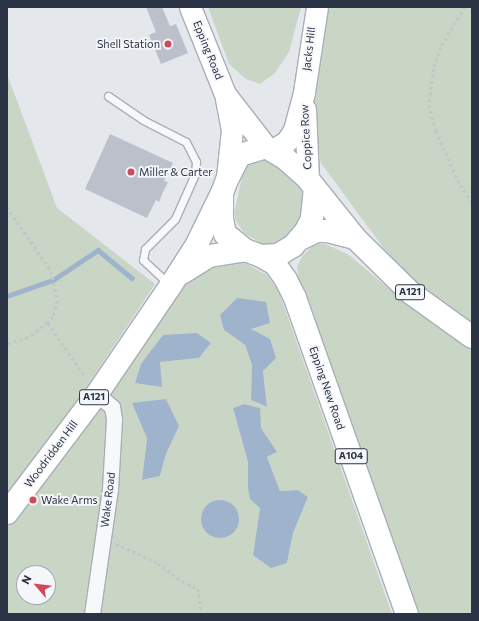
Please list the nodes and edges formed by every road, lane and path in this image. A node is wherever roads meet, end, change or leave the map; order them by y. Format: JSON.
{"nodes":[{"id":1,"x":190,"y":7,"type":"edge"},
{"id":2,"x":317,"y":7,"type":"edge"},
{"id":3,"x":465,"y":7,"type":"edge"},
{"id":4,"x":304,"y":92,"type":"junction"},
{"id":5,"x":225,"y":94,"type":"junction"},
{"id":6,"x":108,"y":96,"type":"dead end"},
{"id":7,"x":269,"y":149,"type":"junction"},
{"id":8,"x":312,"y":183,"type":"junction"},
{"id":9,"x":224,"y":186,"type":"junction"},
{"id":10,"x":472,"y":202,"type":"edge"},
{"id":11,"x":7,"y":207,"type":"edge"},
{"id":12,"x":355,"y":238,"type":"junction"},
{"id":13,"x":298,"y":242,"type":"junction"},
{"id":14,"x":253,"y":253,"type":"junction"},
{"id":15,"x":173,"y":281,"type":"junction"},
{"id":16,"x":295,"y":298,"type":"junction"},
{"id":17,"x":48,"y":323,"type":"junction"},
{"id":18,"x":472,"y":337,"type":"edge"},
{"id":19,"x":7,"y":344,"type":"edge"},
{"id":20,"x":97,"y":394,"type":"junction"},
{"id":21,"x":7,"y":513,"type":"edge"},
{"id":22,"x":103,"y":537,"type":"junction"},
{"id":23,"x":92,"y":614,"type":"edge"},
{"id":24,"x":202,"y":614,"type":"edge"},
{"id":25,"x":407,"y":614,"type":"edge"}],
"edges":[{"from":1,"to":5,"type":"main road","name":"Epping Road"},
{"from":2,"to":4,"type":"main road","name":"Jacks Hill"},
{"from":3,"to":10,"type":"path"},
{"from":4,"to":7,"type":"main road","name":"Coppice Row"},
{"from":4,"to":8,"type":"main road","name":"Coppice Row"},
{"from":5,"to":7,"type":"main road","name":"Epping Road"},
{"from":5,"to":9,"type":"main road","name":"Epping Road"},
{"from":6,"to":15,"type":"lane"},
{"from":7,"to":8,"type":"main road"},
{"from":7,"to":9,"type":"main road"},
{"from":8,"to":12,"type":"main road","number":"A121"},
{"from":8,"to":13,"type":"main road"},
{"from":9,"to":14,"type":"main road"},
{"from":9,"to":15,"type":"main road","name":"Woodridden Hill","number":"A121"},
{"from":11,"to":17,"type":"path"},
{"from":12,"to":13,"type":"main road","number":"A121"},
{"from":12,"to":18,"type":"main road","number":"A121"},
{"from":13,"to":14,"type":"main road"},
{"from":13,"to":16,"type":"main road","name":"Epping New Road","number":"A104"},
{"from":14,"to":15,"type":"main road","name":"Woodridden Hill","number":"A121"},
{"from":14,"to":16,"type":"main road","name":"Epping New Road","number":"A104"},
{"from":15,"to":20,"type":"main road","name":"Woodridden Hill","number":"A121"},
{"from":16,"to":25,"type":"main road","name":"Epping New Road","number":"A104"},
{"from":17,"to":19,"type":"path"},
{"from":17,"to":20,"type":"path"},
{"from":20,"to":21,"type":"main road","name":"Woodridden Hill","number":"A121"},
{"from":20,"to":22,"type":"street","name":"Wake Road"},
{"from":22,"to":23,"type":"street","name":"Wake Road"},
{"from":22,"to":24,"type":"path"}]}
